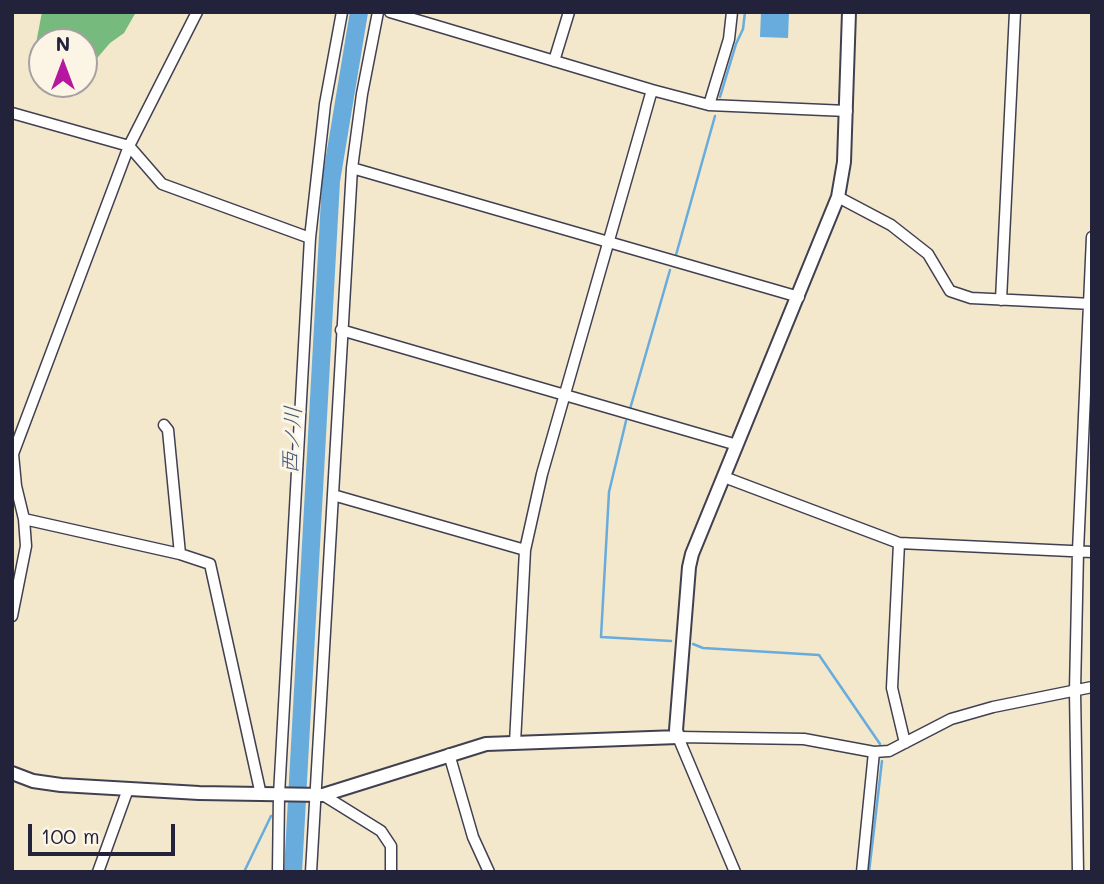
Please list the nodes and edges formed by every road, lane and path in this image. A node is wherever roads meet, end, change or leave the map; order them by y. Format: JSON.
{"nodes":[{"id":1,"x":197,"y":12,"type":"edge"},
{"id":2,"x":342,"y":12,"type":"edge"},
{"id":3,"x":378,"y":12,"type":"edge"},
{"id":4,"x":390,"y":12,"type":"edge"},
{"id":5,"x":569,"y":12,"type":"edge"},
{"id":6,"x":732,"y":12,"type":"edge"},
{"id":7,"x":849,"y":12,"type":"edge"},
{"id":8,"x":1015,"y":12,"type":"edge"},
{"id":9,"x":554,"y":61,"type":"junction"},
{"id":10,"x":652,"y":90,"type":"junction"},
{"id":11,"x":709,"y":105,"type":"junction"},
{"id":12,"x":846,"y":111,"type":"junction"},
{"id":13,"x":12,"y":113,"type":"edge"},
{"id":14,"x":129,"y":146,"type":"junction"},
{"id":15,"x":352,"y":168,"type":"junction"},
{"id":16,"x":838,"y":197,"type":"junction"},
{"id":17,"x":1092,"y":237,"type":"edge"},
{"id":18,"x":310,"y":238,"type":"junction"},
{"id":19,"x":610,"y":242,"type":"junction"},
{"id":20,"x":799,"y":297,"type":"junction"},
{"id":21,"x":1001,"y":300,"type":"junction"},
{"id":22,"x":1090,"y":304,"type":"edge"},
{"id":23,"x":341,"y":330,"type":"junction"},
{"id":24,"x":565,"y":395,"type":"junction"},
{"id":25,"x":164,"y":425,"type":"dead end"},
{"id":26,"x":737,"y":445,"type":"junction"},
{"id":27,"x":13,"y":454,"type":"edge"},
{"id":28,"x":724,"y":477,"type":"junction"},
{"id":29,"x":333,"y":495,"type":"junction"},
{"id":30,"x":24,"y":519,"type":"junction"},
{"id":31,"x":899,"y":543,"type":"junction"},
{"id":32,"x":525,"y":550,"type":"junction"},
{"id":33,"x":1078,"y":551,"type":"junction"},
{"id":34,"x":1092,"y":551,"type":"edge"},
{"id":35,"x":180,"y":554,"type":"junction"},
{"id":36,"x":12,"y":616,"type":"edge"},
{"id":37,"x":1092,"y":687,"type":"edge"},
{"id":38,"x":1075,"y":691,"type":"junction"},
{"id":39,"x":678,"y":737,"type":"junction"},
{"id":40,"x":515,"y":743,"type":"junction"},
{"id":41,"x":905,"y":743,"type":"junction"},
{"id":42,"x":874,"y":752,"type":"junction"},
{"id":43,"x":449,"y":754,"type":"junction"},
{"id":44,"x":12,"y":773,"type":"edge"},
{"id":45,"x":128,"y":789,"type":"junction"},
{"id":46,"x":261,"y":795,"type":"junction"},
{"id":47,"x":283,"y":795,"type":"junction"},
{"id":48,"x":316,"y":795,"type":"junction"},
{"id":49,"x":734,"y":871,"type":"edge"},
{"id":50,"x":98,"y":872,"type":"edge"},
{"id":51,"x":278,"y":872,"type":"edge"},
{"id":52,"x":311,"y":872,"type":"edge"},
{"id":53,"x":391,"y":872,"type":"edge"},
{"id":54,"x":489,"y":872,"type":"edge"},
{"id":55,"x":862,"y":872,"type":"edge"},
{"id":56,"x":1078,"y":872,"type":"edge"}],
"edges":[{"from":1,"to":14,"type":"street"},
{"from":2,"to":18,"type":"street"},
{"from":3,"to":15,"type":"street"},
{"from":4,"to":9,"type":"street"},
{"from":5,"to":9,"type":"street"},
{"from":6,"to":11,"type":"street"},
{"from":7,"to":12,"type":"street"},
{"from":8,"to":21,"type":"street"},
{"from":9,"to":10,"type":"street"},
{"from":10,"to":11,"type":"street"},
{"from":10,"to":19,"type":"street"},
{"from":11,"to":12,"type":"street"},
{"from":12,"to":16,"type":"street"},
{"from":13,"to":14,"type":"street"},
{"from":14,"to":18,"type":"street"},
{"from":14,"to":27,"type":"street"},
{"from":15,"to":19,"type":"street"},
{"from":15,"to":23,"type":"street"},
{"from":16,"to":20,"type":"street"},
{"from":16,"to":21,"type":"street"},
{"from":17,"to":22,"type":"street"},
{"from":18,"to":47,"type":"street"},
{"from":19,"to":20,"type":"street"},
{"from":19,"to":24,"type":"street"},
{"from":20,"to":26,"type":"street"},
{"from":21,"to":22,"type":"street"},
{"from":22,"to":33,"type":"street"},
{"from":23,"to":24,"type":"street"},
{"from":23,"to":29,"type":"street"},
{"from":24,"to":26,"type":"street"},
{"from":24,"to":32,"type":"street"},
{"from":25,"to":35,"type":"street"},
{"from":26,"to":28,"type":"street"},
{"from":27,"to":30,"type":"street"},
{"from":28,"to":31,"type":"street"},
{"from":28,"to":39,"type":"street"},
{"from":29,"to":32,"type":"street"},
{"from":29,"to":48,"type":"street"},
{"from":30,"to":35,"type":"street"},
{"from":30,"to":36,"type":"street"},
{"from":31,"to":33,"type":"street"},
{"from":31,"to":41,"type":"street"},
{"from":32,"to":40,"type":"street"},
{"from":33,"to":34,"type":"street"},
{"from":33,"to":38,"type":"street"},
{"from":35,"to":46,"type":"street"},
{"from":37,"to":38,"type":"street"},
{"from":38,"to":41,"type":"street"},
{"from":38,"to":56,"type":"street"},
{"from":39,"to":40,"type":"street"},
{"from":39,"to":42,"type":"street"},
{"from":39,"to":49,"type":"street"},
{"from":40,"to":43,"type":"street"},
{"from":41,"to":42,"type":"street"},
{"from":42,"to":55,"type":"street"},
{"from":43,"to":48,"type":"street"},
{"from":43,"to":54,"type":"street"},
{"from":44,"to":45,"type":"street"},
{"from":45,"to":46,"type":"street"},
{"from":45,"to":50,"type":"street"},
{"from":46,"to":47,"type":"street"},
{"from":47,"to":48,"type":"street"},
{"from":47,"to":51,"type":"street"},
{"from":48,"to":52,"type":"street"},
{"from":48,"to":53,"type":"street"}]}
